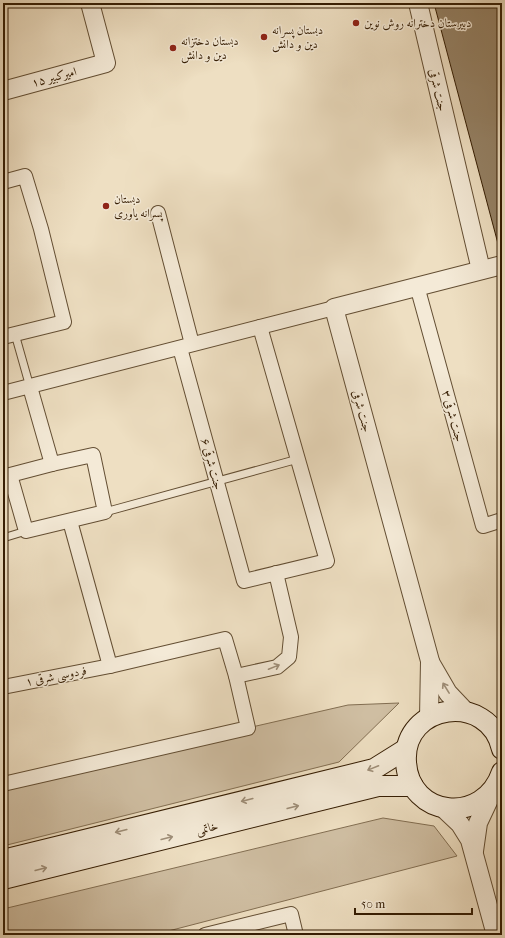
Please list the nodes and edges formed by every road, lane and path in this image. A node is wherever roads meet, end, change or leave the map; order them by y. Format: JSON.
{"nodes":[{"id":1,"x":90,"y":3,"type":"edge"},
{"id":2,"x":418,"y":3,"type":"edge"},
{"id":3,"x":3,"y":91,"type":"edge"},
{"id":4,"x":3,"y":182,"type":"edge"},
{"id":5,"x":158,"y":213,"type":"dead end"},
{"id":6,"x":502,"y":265,"type":"edge"},
{"id":7,"x":482,"y":270,"type":"junction"},
{"id":8,"x":417,"y":286,"type":"junction"},
{"id":9,"x":334,"y":308,"type":"junction"},
{"id":10,"x":260,"y":327,"type":"junction"},
{"id":11,"x":9,"y":336,"type":"edge"},
{"id":12,"x":186,"y":346,"type":"junction"},
{"id":13,"x":30,"y":386,"type":"junction"},
{"id":14,"x":3,"y":393,"type":"edge"},
{"id":15,"x":298,"y":459,"type":"junction"},
{"id":16,"x":52,"y":464,"type":"junction"},
{"id":17,"x":216,"y":481,"type":"junction"},
{"id":18,"x":106,"y":512,"type":"junction"},
{"id":19,"x":502,"y":520,"type":"edge"},
{"id":20,"x":70,"y":521,"type":"junction"},
{"id":21,"x":26,"y":531,"type":"junction"},
{"id":22,"x":3,"y":538,"type":"edge"},
{"id":23,"x":276,"y":573,"type":"junction"},
{"id":24,"x":430,"y":661,"type":"junction"},
{"id":25,"x":110,"y":666,"type":"junction"},
{"id":26,"x":236,"y":676,"type":"junction"},
{"id":27,"x":3,"y":687,"type":"edge"},
{"id":28,"x":429,"y":718,"type":"junction"},
{"id":29,"x":484,"y":718,"type":"edge"},
{"id":30,"x":406,"y":748,"type":"junction"},
{"id":31,"x":502,"y":749,"type":"edge"},
{"id":32,"x":498,"y":780,"type":"edge"},
{"id":33,"x":3,"y":784,"type":"edge"},
{"id":34,"x":413,"y":786,"type":"junction"},
{"id":35,"x":443,"y":808,"type":"junction"},
{"id":36,"x":473,"y":852,"type":"junction"},
{"id":37,"x":3,"y":860,"type":"edge"},
{"id":38,"x":3,"y":879,"type":"edge"},
{"id":39,"x":205,"y":935,"type":"edge"},
{"id":40,"x":296,"y":935,"type":"edge"},
{"id":41,"x":496,"y":935,"type":"edge"}],
"edges":[{"from":1,"to":3,"type":"street","name":"امیرکبیر ۱۵"},
{"from":2,"to":7,"type":"street","name":"جنت شرقی"},
{"from":4,"to":11,"type":"street"},
{"from":5,"to":12,"type":"street","name":"جنت شرقی ۶"},
{"from":6,"to":7,"type":"street"},
{"from":7,"to":8,"type":"street"},
{"from":8,"to":9,"type":"street"},
{"from":8,"to":19,"type":"street","name":"جنت شرقی ۳"},
{"from":9,"to":10,"type":"street"},
{"from":9,"to":24,"type":"street","name":"جنت شرقی"},
{"from":10,"to":12,"type":"street"},
{"from":10,"to":15,"type":"street"},
{"from":11,"to":13,"type":"lane"},
{"from":12,"to":13,"type":"street"},
{"from":12,"to":17,"type":"street","name":"جنت شرقی ۶"},
{"from":13,"to":14,"type":"street"},
{"from":13,"to":16,"type":"street"},
{"from":15,"to":17,"type":"lane"},
{"from":15,"to":23,"type":"street"},
{"from":16,"to":18,"type":"street"},
{"from":16,"to":21,"type":"street"},
{"from":17,"to":18,"type":"lane"},
{"from":17,"to":23,"type":"street","name":"جنت شرقی ۶"},
{"from":18,"to":20,"type":"street"},
{"from":20,"to":21,"type":"street"},
{"from":20,"to":25,"type":"street"},
{"from":21,"to":22,"type":"lane"},
{"from":26,"to":23,"type":"street","one_way":true},
{"from":24,"to":28,"type":"street"},
{"from":29,"to":24,"type":"street","one_way":true},
{"from":25,"to":26,"type":"street","name":"فردوسی شرقی ۱"},
{"from":25,"to":27,"type":"street","name":"فردوسی شرقی ۱"},
{"from":26,"to":33,"type":"street"},
{"from":28,"to":29,"type":"main road"},
{"from":28,"to":30,"type":"main road"},
{"from":29,"to":31,"type":"main road"},
{"from":30,"to":34,"type":"main road"},
{"from":30,"to":37,"type":"main road","name":"خاتمی","one_way":true},
{"from":32,"to":35,"type":"main road"},
{"from":32,"to":36,"type":"street"},
{"from":34,"to":35,"type":"main road"},
{"from":38,"to":34,"type":"main road","name":"خاتمی","one_way":true},
{"from":35,"to":36,"type":"street"},
{"from":36,"to":41,"type":"street"},
{"from":39,"to":40,"type":"street"}]}
